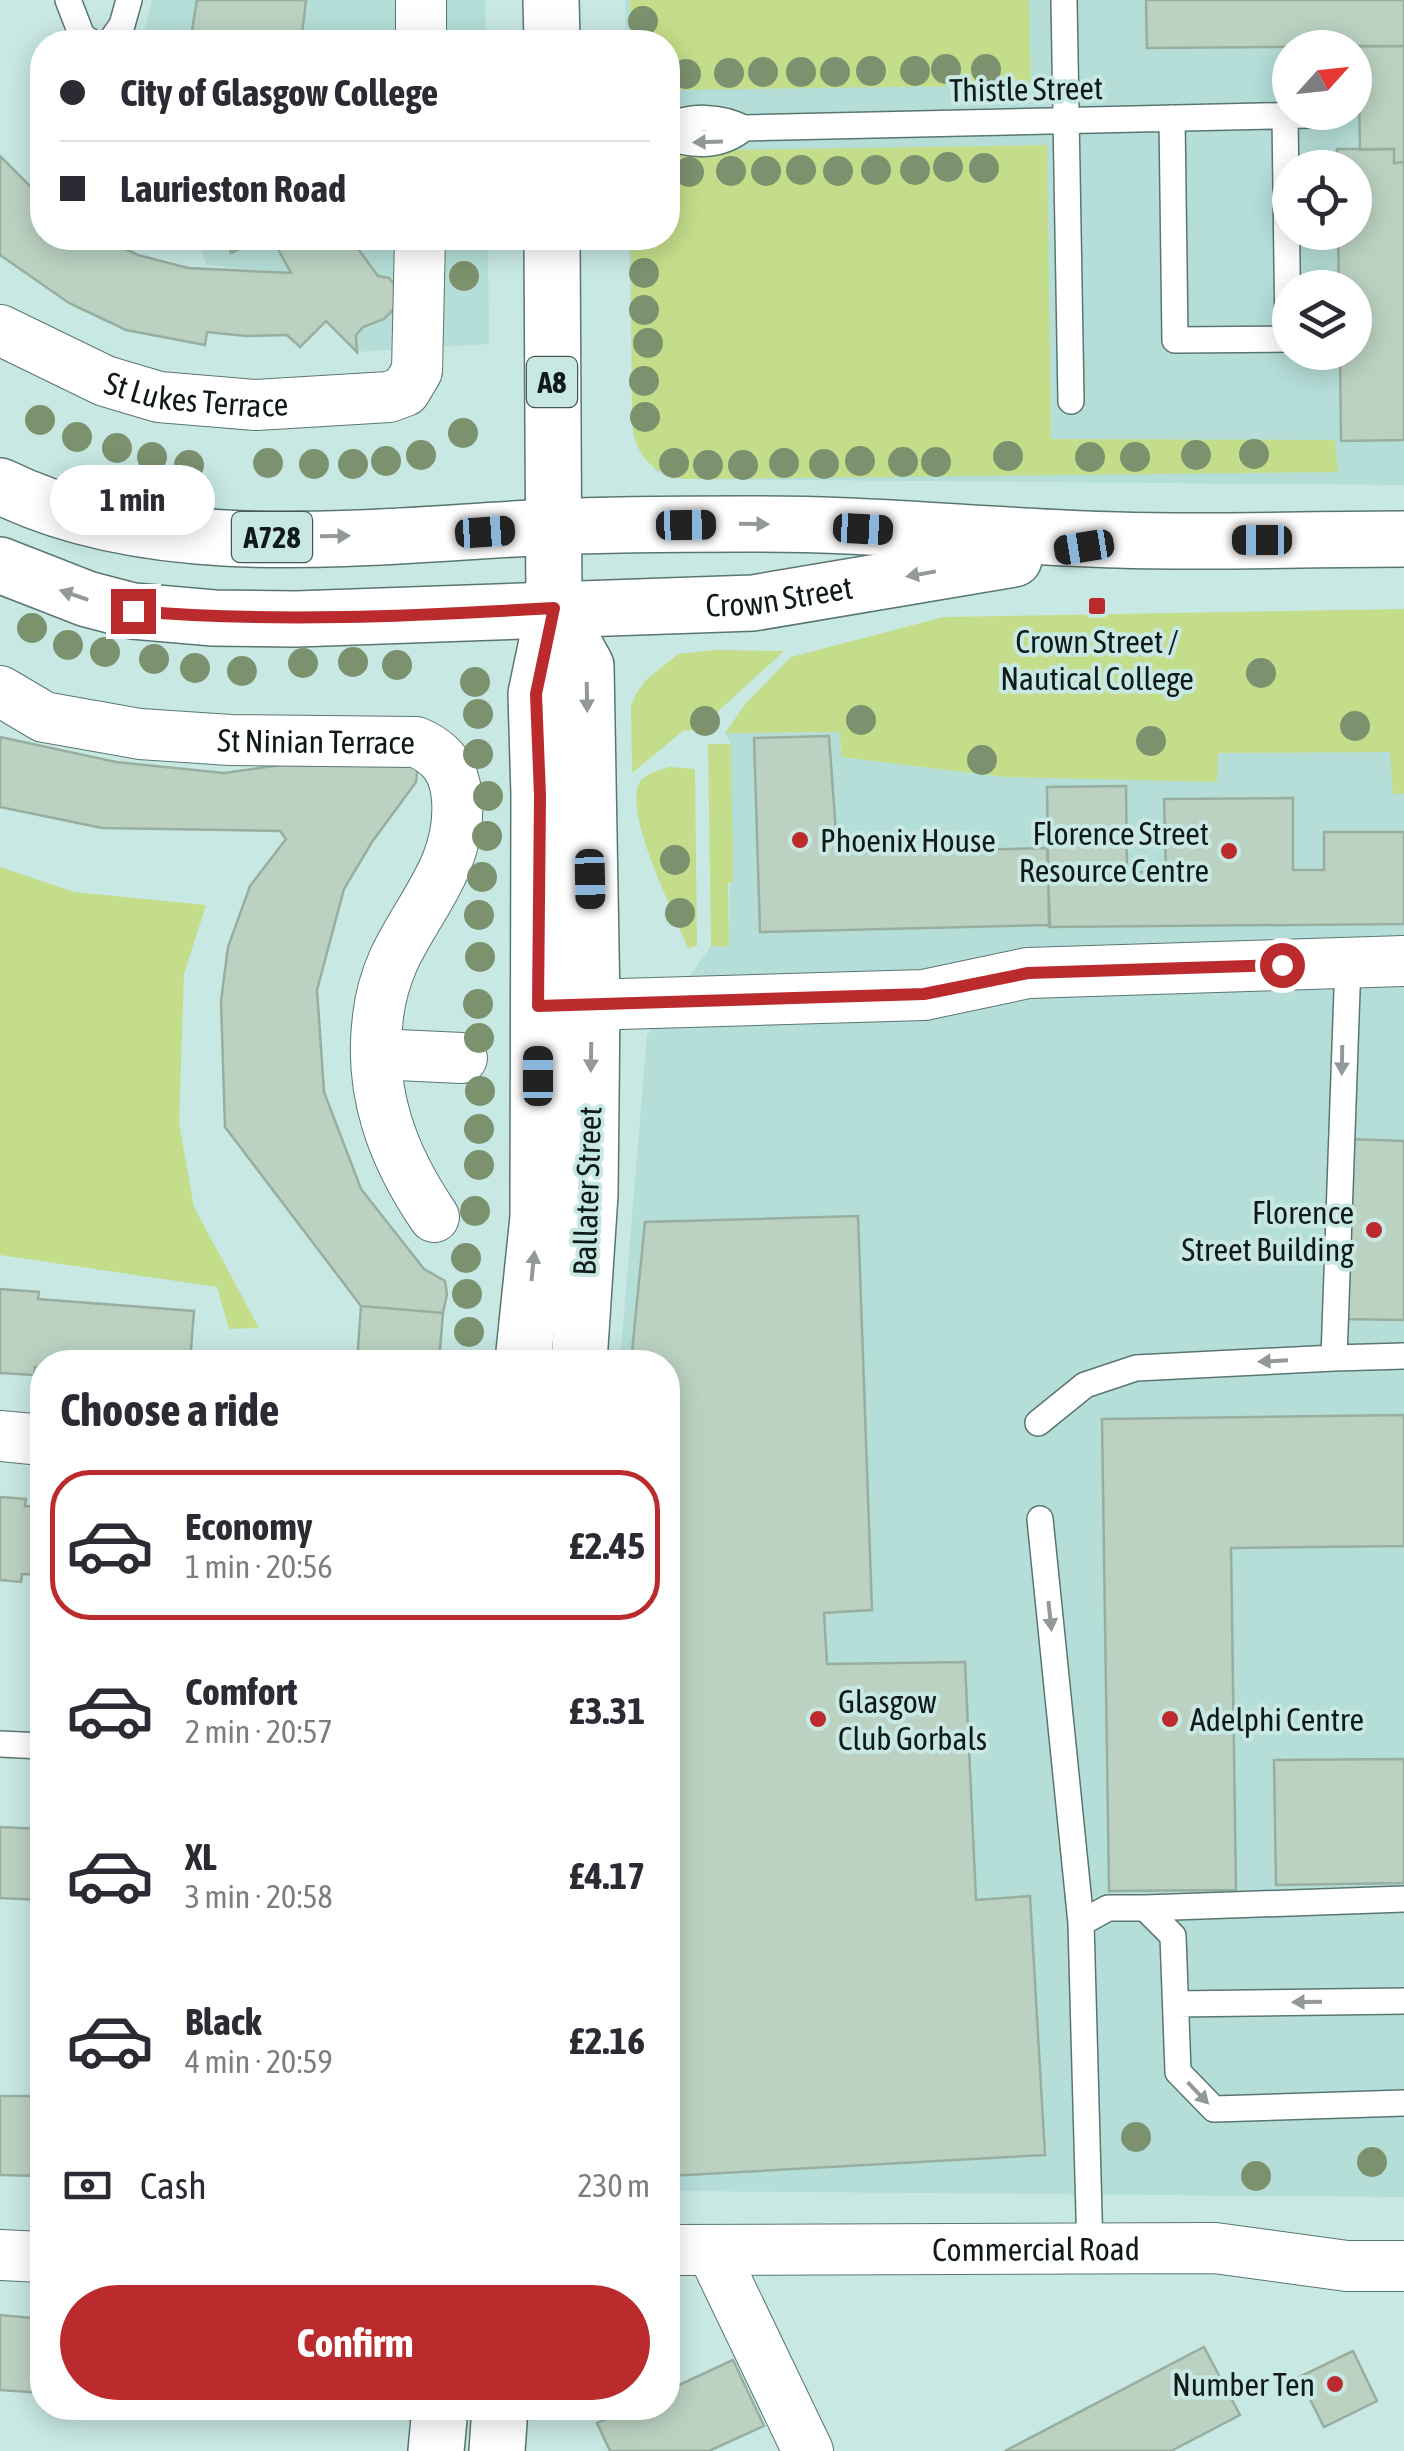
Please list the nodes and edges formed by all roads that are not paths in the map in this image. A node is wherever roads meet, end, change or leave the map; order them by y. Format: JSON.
{"nodes":[{"id":1,"x":68,"y":0,"type":"edge"},
{"id":2,"x":129,"y":0,"type":"edge"},
{"id":3,"x":421,"y":0,"type":"edge"},
{"id":4,"x":551,"y":0,"type":"edge"},
{"id":5,"x":1064,"y":0,"type":"edge"},
{"id":6,"x":80,"y":30,"type":"edge"},
{"id":7,"x":118,"y":30,"type":"edge"},
{"id":8,"x":421,"y":30,"type":"edge"},
{"id":9,"x":552,"y":30,"type":"edge"},
{"id":10,"x":1172,"y":118,"type":"junction"},
{"id":11,"x":1067,"y":120,"type":"junction"},
{"id":12,"x":680,"y":121,"type":"edge"},
{"id":13,"x":744,"y":128,"type":"junction"},
{"id":14,"x":680,"y":142,"type":"edge"},
{"id":15,"x":420,"y":250,"type":"edge"},
{"id":16,"x":552,"y":250,"type":"edge"},
{"id":17,"x":0,"y":330,"type":"edge"},
{"id":18,"x":1070,"y":401,"type":"dead end"},
{"id":19,"x":0,"y":486,"type":"edge"},
{"id":20,"x":552,"y":527,"type":"junction"},
{"id":21,"x":1404,"y":539,"type":"edge"},
{"id":22,"x":1120,"y":540,"type":"junction"},
{"id":23,"x":0,"y":565,"type":"edge"},
{"id":24,"x":554,"y":608,"type":"junction"},
{"id":25,"x":0,"y":692,"type":"edge"},
{"id":26,"x":1404,"y":960,"type":"edge"},
{"id":27,"x":1348,"y":962,"type":"junction"},
{"id":28,"x":592,"y":1004,"type":"junction"},
{"id":29,"x":538,"y":1006,"type":"junction"},
{"id":30,"x":376,"y":1054,"type":"junction"},
{"id":31,"x":462,"y":1058,"type":"dead end"},
{"id":32,"x":434,"y":1217,"type":"dead end"},
{"id":33,"x":524,"y":1350,"type":"edge"},
{"id":34,"x":580,"y":1350,"type":"edge"},
{"id":35,"x":1404,"y":1356,"type":"edge"},
{"id":36,"x":1334,"y":1358,"type":"junction"},
{"id":37,"x":1038,"y":1422,"type":"dead end"},
{"id":38,"x":0,"y":1436,"type":"edge"},
{"id":39,"x":30,"y":1439,"type":"edge"},
{"id":40,"x":1040,"y":1519,"type":"dead end"},
{"id":41,"x":0,"y":1744,"type":"edge"},
{"id":42,"x":30,"y":1745,"type":"edge"},
{"id":43,"x":1404,"y":1899,"type":"edge"},
{"id":44,"x":1145,"y":1908,"type":"junction"},
{"id":45,"x":1081,"y":1922,"type":"junction"},
{"id":46,"x":1404,"y":2001,"type":"edge"},
{"id":47,"x":1176,"y":2004,"type":"junction"},
{"id":48,"x":1404,"y":2103,"type":"edge"},
{"id":49,"x":690,"y":2250,"type":"edge"},
{"id":50,"x":1090,"y":2250,"type":"junction"},
{"id":51,"x":0,"y":2255,"type":"edge"},
{"id":52,"x":30,"y":2256,"type":"edge"},
{"id":53,"x":1404,"y":2266,"type":"edge"},
{"id":54,"x":439,"y":2420,"type":"edge"},
{"id":55,"x":499,"y":2420,"type":"edge"},
{"id":56,"x":436,"y":2451,"type":"edge"},
{"id":57,"x":497,"y":2451,"type":"edge"},
{"id":58,"x":808,"y":2451,"type":"edge"}],
"edges":[{"from":1,"to":6,"type":"lane"},
{"from":2,"to":7,"type":"lane"},
{"from":3,"to":8,"type":"street"},
{"from":4,"to":9,"type":"main road"},
{"from":5,"to":11,"type":"lane"},
{"from":10,"to":10,"type":"lane","name":"Thistle Street"},
{"from":10,"to":11,"type":"lane","name":"Thistle Street"},
{"from":11,"to":13,"type":"lane","name":"Thistle Street"},
{"from":11,"to":18,"type":"lane"},
{"from":12,"to":13,"type":"lane","name":"Thistle Street"},
{"from":13,"to":14,"type":"lane","name":"Thistle Street","one_way":true},
{"from":15,"to":17,"type":"street","name":"St Lukes Terrace"},
{"from":16,"to":20,"type":"main road","name":"Ballater Street","number":"A8"},
{"from":19,"to":20,"type":"main road","number":"A728","one_way":true},
{"from":20,"to":22,"type":"main road","name":"Crown Street","one_way":true},
{"from":20,"to":24,"type":"main road","name":"Ballater Street","number":"A8"},
{"from":21,"to":22,"type":"main road","name":"Crown Street"},
{"from":22,"to":24,"type":"main road","name":"Crown Street","one_way":true},
{"from":24,"to":23,"type":"main road","name":"Crown Street","one_way":true},
{"from":24,"to":28,"type":"main road","name":"Ballater Street","one_way":true},
{"from":24,"to":29,"type":"main road","name":"Ballater Street"},
{"from":25,"to":30,"type":"street","name":"St Ninian Terrace"},
{"from":26,"to":27,"type":"street"},
{"from":27,"to":28,"type":"street"},
{"from":27,"to":36,"type":"lane","one_way":true},
{"from":28,"to":29,"type":"street"},
{"from":28,"to":34,"type":"main road","name":"Ballater Street","one_way":true},
{"from":33,"to":29,"type":"main road","name":"Ballater Street","one_way":true},
{"from":30,"to":31,"type":"street"},
{"from":30,"to":32,"type":"street","name":"St Ninian Terrace"},
{"from":35,"to":36,"type":"lane"},
{"from":36,"to":37,"type":"lane","one_way":true},
{"from":38,"to":39,"type":"street"},
{"from":40,"to":45,"type":"lane","one_way":true},
{"from":41,"to":42,"type":"lane"},
{"from":43,"to":44,"type":"lane"},
{"from":44,"to":45,"type":"lane"},
{"from":44,"to":47,"type":"lane"},
{"from":45,"to":50,"type":"lane"},
{"from":46,"to":47,"type":"lane","one_way":true},
{"from":47,"to":48,"type":"lane","one_way":true},
{"from":49,"to":50,"type":"street","name":"Commercial Road"},
{"from":49,"to":58,"type":"street"},
{"from":50,"to":53,"type":"street","name":"Commercial Road"},
{"from":51,"to":52,"type":"street"},
{"from":54,"to":56,"type":"main road"},
{"from":55,"to":57,"type":"main road"}]}
